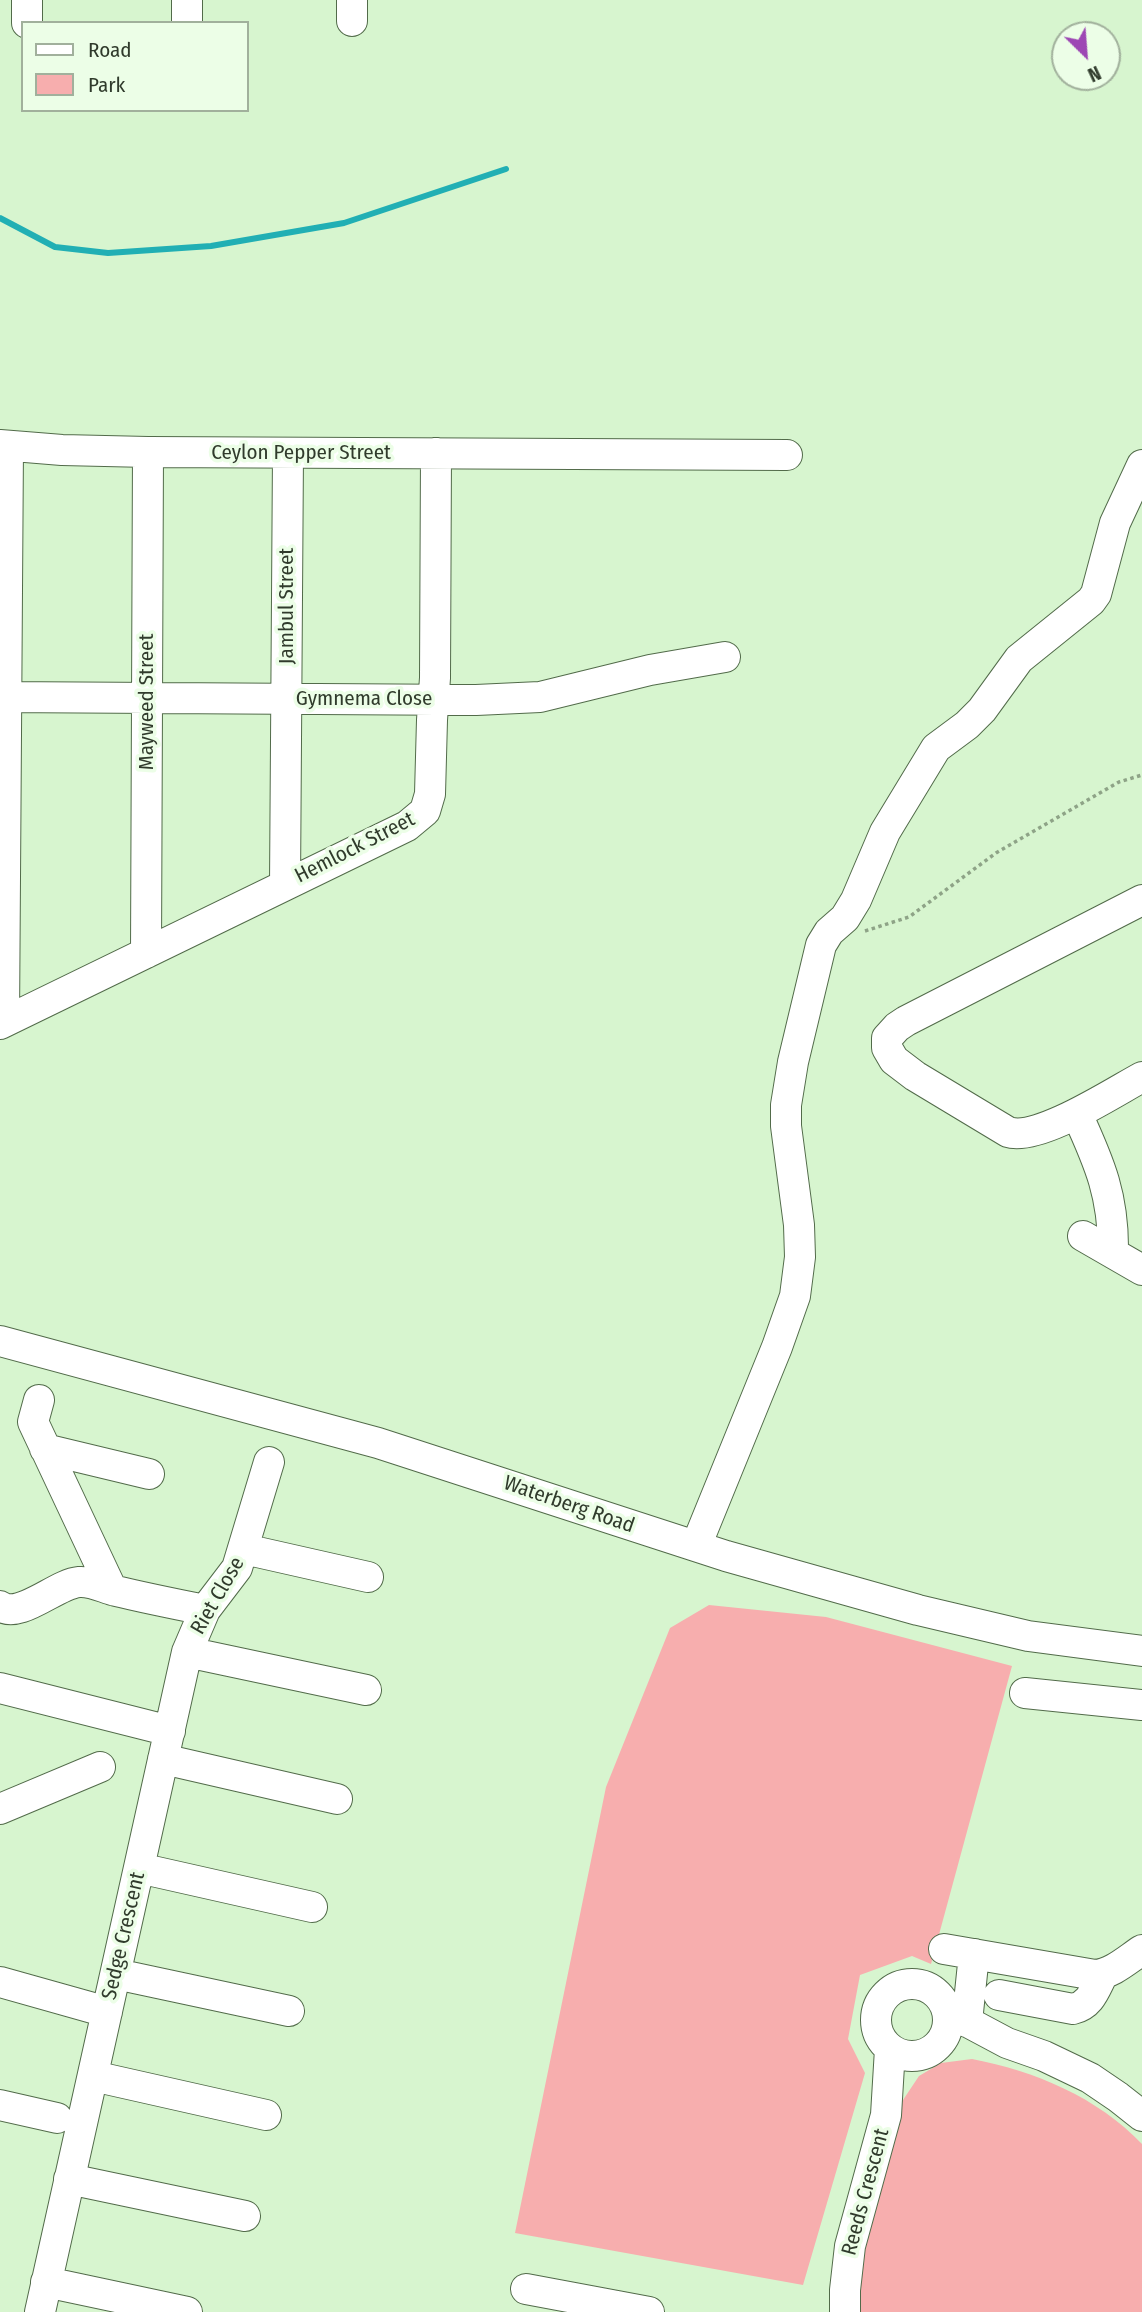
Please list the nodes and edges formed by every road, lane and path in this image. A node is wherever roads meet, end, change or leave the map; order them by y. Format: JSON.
{"nodes":[{"id":1,"x":27,"y":0,"type":"edge"},
{"id":2,"x":187,"y":0,"type":"edge"},
{"id":3,"x":27,"y":21,"type":"edge"},
{"id":4,"x":187,"y":21,"type":"edge"},
{"id":5,"x":4,"y":445,"type":"edge"},
{"id":6,"x":148,"y":452,"type":"junction"},
{"id":7,"x":288,"y":453,"type":"junction"},
{"id":8,"x":436,"y":453,"type":"junction"},
{"id":9,"x":787,"y":455,"type":"dead end"},
{"id":10,"x":1142,"y":465,"type":"edge"},
{"id":11,"x":4,"y":596,"type":"edge"},
{"id":12,"x":724,"y":657,"type":"dead end"},
{"id":13,"x":3,"y":697,"type":"edge"},
{"id":14,"x":148,"y":698,"type":"junction"},
{"id":15,"x":288,"y":699,"type":"junction"},
{"id":16,"x":435,"y":700,"type":"junction"},
{"id":17,"x":1142,"y":775,"type":"edge"},
{"id":18,"x":3,"y":794,"type":"edge"},
{"id":19,"x":285,"y":885,"type":"junction"},
{"id":20,"x":1142,"y":900,"type":"edge"},
{"id":21,"x":859,"y":933,"type":"dead end"},
{"id":22,"x":2,"y":934,"type":"edge"},
{"id":23,"x":146,"y":953,"type":"junction"},
{"id":24,"x":2,"y":1023,"type":"edge"},
{"id":25,"x":1142,"y":1077,"type":"edge"},
{"id":26,"x":1077,"y":1114,"type":"junction"},
{"id":27,"x":1083,"y":1236,"type":"dead end"},
{"id":28,"x":1113,"y":1253,"type":"junction"},
{"id":29,"x":1142,"y":1270,"type":"edge"},
{"id":30,"x":0,"y":1341,"type":"edge"},
{"id":31,"x":39,"y":1400,"type":"dead end"},
{"id":32,"x":45,"y":1449,"type":"junction"},
{"id":33,"x":269,"y":1462,"type":"dead end"},
{"id":34,"x":149,"y":1474,"type":"dead end"},
{"id":35,"x":696,"y":1546,"type":"junction"},
{"id":36,"x":244,"y":1549,"type":"junction"},
{"id":37,"x":368,"y":1577,"type":"dead end"},
{"id":38,"x":112,"y":1590,"type":"junction"},
{"id":39,"x":0,"y":1606,"type":"edge"},
{"id":40,"x":205,"y":1610,"type":"junction"},
{"id":41,"x":1142,"y":1651,"type":"edge"},
{"id":42,"x":187,"y":1652,"type":"junction"},
{"id":43,"x":0,"y":1688,"type":"edge"},
{"id":44,"x":366,"y":1690,"type":"dead end"},
{"id":45,"x":1025,"y":1693,"type":"dead end"},
{"id":46,"x":1142,"y":1705,"type":"edge"},
{"id":47,"x":166,"y":1745,"type":"junction"},
{"id":48,"x":100,"y":1768,"type":"dead end"},
{"id":49,"x":337,"y":1799,"type":"dead end"},
{"id":50,"x":0,"y":1809,"type":"edge"},
{"id":51,"x":139,"y":1868,"type":"junction"},
{"id":52,"x":312,"y":1908,"type":"dead end"},
{"id":53,"x":944,"y":1949,"type":"dead end"},
{"id":54,"x":1142,"y":1950,"type":"edge"},
{"id":55,"x":988,"y":1956,"type":"junction"},
{"id":56,"x":116,"y":1974,"type":"junction"},
{"id":57,"x":1103,"y":1975,"type":"junction"},
{"id":58,"x":0,"y":1982,"type":"edge"},
{"id":59,"x":999,"y":1995,"type":"junction"},
{"id":60,"x":289,"y":2011,"type":"dead end"},
{"id":61,"x":107,"y":2012,"type":"junction"},
{"id":62,"x":957,"y":2016,"type":"junction"},
{"id":63,"x":1002,"y":2040,"type":"junction"},
{"id":64,"x":890,"y":2049,"type":"junction"},
{"id":65,"x":930,"y":2049,"type":"junction"},
{"id":66,"x":93,"y":2076,"type":"junction"},
{"id":67,"x":0,"y":2105,"type":"edge"},
{"id":68,"x":1139,"y":2106,"type":"edge"},
{"id":69,"x":266,"y":2115,"type":"dead end"},
{"id":70,"x":886,"y":2115,"type":"junction"},
{"id":71,"x":57,"y":2118,"type":"dead end"},
{"id":72,"x":69,"y":2179,"type":"junction"},
{"id":73,"x":245,"y":2216,"type":"dead end"},
{"id":74,"x":46,"y":2282,"type":"junction"},
{"id":75,"x":526,"y":2289,"type":"dead end"},
{"id":76,"x":40,"y":2312,"type":"edge"},
{"id":77,"x":187,"y":2312,"type":"edge"},
{"id":78,"x":649,"y":2312,"type":"edge"},
{"id":79,"x":845,"y":2312,"type":"edge"}],
"edges":[{"from":1,"to":3,"type":"street"},
{"from":2,"to":4,"type":"street"},
{"from":5,"to":6,"type":"street","name":"Ceylon Pepper Street"},
{"from":5,"to":11,"type":"street"},
{"from":6,"to":7,"type":"street","name":"Ceylon Pepper Street"},
{"from":6,"to":14,"type":"street","name":"Mayweed Street"},
{"from":7,"to":8,"type":"street","name":"Ceylon Pepper Street"},
{"from":7,"to":15,"type":"street","name":"Jambul Street"},
{"from":8,"to":9,"type":"street","name":"Ceylon Pepper Street"},
{"from":8,"to":16,"type":"street","name":"Hemlock Street"},
{"from":10,"to":35,"type":"street"},
{"from":11,"to":13,"type":"street"},
{"from":12,"to":16,"type":"street","name":"Gymnema Close"},
{"from":13,"to":14,"type":"street","name":"Gymnema Close"},
{"from":13,"to":18,"type":"street"},
{"from":14,"to":15,"type":"street","name":"Gymnema Close"},
{"from":14,"to":23,"type":"street","name":"Mayweed Street"},
{"from":15,"to":16,"type":"street","name":"Gymnema Close"},
{"from":15,"to":19,"type":"street","name":"Jambul Street"},
{"from":16,"to":19,"type":"street","name":"Hemlock Street"},
{"from":17,"to":21,"type":"path"},
{"from":18,"to":22,"type":"street"},
{"from":19,"to":23,"type":"street","name":"Hemlock Street"},
{"from":20,"to":26,"type":"street"},
{"from":22,"to":24,"type":"street"},
{"from":23,"to":24,"type":"street","name":"Hemlock Street"},
{"from":25,"to":26,"type":"street"},
{"from":26,"to":28,"type":"street"},
{"from":27,"to":28,"type":"street"},
{"from":28,"to":29,"type":"street"},
{"from":30,"to":35,"type":"street","name":"Waterberg Road"},
{"from":31,"to":32,"type":"street"},
{"from":32,"to":34,"type":"street"},
{"from":32,"to":38,"type":"street"},
{"from":33,"to":36,"type":"street","name":"Riet Close"},
{"from":35,"to":41,"type":"street","name":"Waterberg Road"},
{"from":36,"to":37,"type":"street"},
{"from":36,"to":40,"type":"street","name":"Riet Close"},
{"from":38,"to":39,"type":"street"},
{"from":38,"to":40,"type":"street"},
{"from":40,"to":42,"type":"street","name":"Riet Close"},
{"from":42,"to":44,"type":"street"},
{"from":42,"to":47,"type":"street","name":"Riet Close"},
{"from":43,"to":47,"type":"street"},
{"from":45,"to":46,"type":"street"},
{"from":47,"to":49,"type":"street"},
{"from":47,"to":51,"type":"street","name":"Sedge Crescent"},
{"from":48,"to":50,"type":"street"},
{"from":51,"to":52,"type":"street"},
{"from":51,"to":56,"type":"street","name":"Sedge Crescent"},
{"from":53,"to":55,"type":"street"},
{"from":54,"to":57,"type":"street"},
{"from":55,"to":57,"type":"street"},
{"from":55,"to":59,"type":"street"},
{"from":55,"to":62,"type":"street"},
{"from":56,"to":60,"type":"street"},
{"from":56,"to":61,"type":"street","name":"Sedge Crescent"},
{"from":57,"to":59,"type":"street"},
{"from":58,"to":61,"type":"street"},
{"from":59,"to":63,"type":"street"},
{"from":61,"to":66,"type":"street","name":"Sedge Crescent"},
{"from":62,"to":63,"type":"street"},
{"from":62,"to":64,"type":"street"},
{"from":62,"to":65,"type":"street"},
{"from":63,"to":65,"type":"street"},
{"from":63,"to":68,"type":"street"},
{"from":64,"to":65,"type":"street"},
{"from":64,"to":70,"type":"street","name":"Reeds Crescent"},
{"from":65,"to":70,"type":"street","name":"Reeds Crescent"},
{"from":66,"to":69,"type":"street"},
{"from":66,"to":72,"type":"street","name":"Sedge Crescent"},
{"from":67,"to":71,"type":"street"},
{"from":70,"to":79,"type":"street","name":"Reeds Crescent"},
{"from":72,"to":73,"type":"street"},
{"from":72,"to":74,"type":"street","name":"Sedge Crescent"},
{"from":74,"to":76,"type":"street","name":"Sedge Crescent"},
{"from":74,"to":77,"type":"street"},
{"from":75,"to":78,"type":"street"}]}
